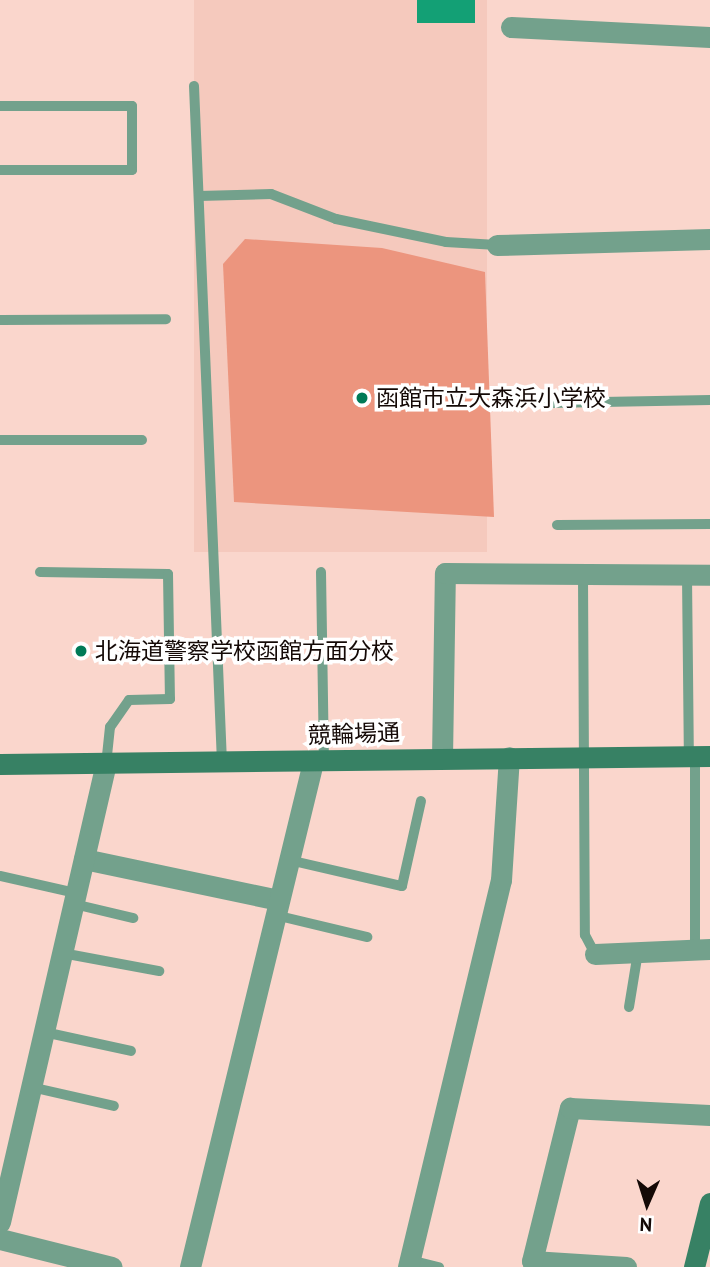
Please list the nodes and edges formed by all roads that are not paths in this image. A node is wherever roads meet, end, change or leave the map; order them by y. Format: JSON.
{"nodes":[{"id":1,"x":512,"y":27,"type":"dead end"},
{"id":2,"x":710,"y":37,"type":"edge"},
{"id":3,"x":194,"y":86,"type":"dead end"},
{"id":4,"x":0,"y":106,"type":"edge"},
{"id":5,"x":0,"y":170,"type":"edge"},
{"id":6,"x":199,"y":196,"type":"junction"},
{"id":7,"x":710,"y":239,"type":"edge"},
{"id":8,"x":497,"y":245,"type":"joint"},
{"id":9,"x":0,"y":320,"type":"edge"},
{"id":10,"x":166,"y":320,"type":"dead end"},
{"id":11,"x":710,"y":400,"type":"edge"},
{"id":12,"x":548,"y":403,"type":"dead end"},
{"id":13,"x":0,"y":440,"type":"edge"},
{"id":14,"x":142,"y":440,"type":"dead end"},
{"id":15,"x":710,"y":524,"type":"edge"},
{"id":16,"x":557,"y":525,"type":"dead end"},
{"id":17,"x":40,"y":572,"type":"dead end"},
{"id":18,"x":321,"y":572,"type":"dead end"},
{"id":19,"x":710,"y":575,"type":"edge"},
{"id":20,"x":687,"y":576,"type":"junction"},
{"id":21,"x":583,"y":577,"type":"junction"},
{"id":22,"x":698,"y":756,"type":"edge"},
{"id":23,"x":509,"y":757,"type":"junction"},
{"id":24,"x":584,"y":757,"type":"junction"},
{"id":25,"x":442,"y":758,"type":"junction"},
{"id":26,"x":222,"y":762,"type":"junction"},
{"id":27,"x":318,"y":762,"type":"junction"},
{"id":28,"x":0,"y":764,"type":"edge"},
{"id":29,"x":106,"y":764,"type":"junction"},
{"id":30,"x":421,"y":801,"type":"dead end"},
{"id":31,"x":84,"y":859,"type":"junction"},
{"id":32,"x":289,"y":860,"type":"junction"},
{"id":33,"x":0,"y":876,"type":"edge"},
{"id":34,"x":75,"y":898,"type":"junction"},
{"id":35,"x":277,"y":908,"type":"junction"},
{"id":36,"x":133,"y":918,"type":"dead end"},
{"id":37,"x":367,"y":937,"type":"dead end"},
{"id":38,"x":703,"y":949,"type":"edge"},
{"id":39,"x":638,"y":952,"type":"junction"},
{"id":40,"x":62,"y":953,"type":"junction"},
{"id":41,"x":596,"y":954,"type":"joint"},
{"id":42,"x":159,"y":971,"type":"dead end"},
{"id":43,"x":629,"y":1007,"type":"dead end"},
{"id":44,"x":44,"y":1032,"type":"junction"},
{"id":45,"x":131,"y":1051,"type":"dead end"},
{"id":46,"x":31,"y":1087,"type":"junction"},
{"id":47,"x":114,"y":1106,"type":"dead end"},
{"id":48,"x":710,"y":1115,"type":"edge"},
{"id":49,"x":710,"y":1203,"type":"edge"},
{"id":50,"x":0,"y":1222,"type":"edge"},
{"id":51,"x":0,"y":1239,"type":"edge"},
{"id":52,"x":409,"y":1264,"type":"edge"},
{"id":53,"x":112,"y":1267,"type":"edge"},
{"id":54,"x":190,"y":1267,"type":"edge"},
{"id":55,"x":439,"y":1267,"type":"edge"},
{"id":56,"x":626,"y":1267,"type":"edge"},
{"id":57,"x":694,"y":1267,"type":"edge"},
{"id":58,"x":706,"y":1267,"type":"edge"}],
"edges":[{"from":1,"to":2,"type":"street"},
{"from":3,"to":6,"type":"lane"},
{"from":4,"to":5,"type":"lane"},
{"from":6,"to":8,"type":"lane"},
{"from":6,"to":26,"type":"lane"},
{"from":7,"to":8,"type":"street"},
{"from":9,"to":10,"type":"lane"},
{"from":11,"to":12,"type":"lane"},
{"from":13,"to":14,"type":"lane"},
{"from":15,"to":16,"type":"lane"},
{"from":17,"to":29,"type":"lane"},
{"from":18,"to":27,"type":"lane"},
{"from":19,"to":20,"type":"street"},
{"from":20,"to":21,"type":"street"},
{"from":20,"to":22,"type":"lane"},
{"from":21,"to":24,"type":"lane"},
{"from":21,"to":25,"type":"street"},
{"from":22,"to":24,"type":"street","name":"競輪場通"},
{"from":22,"to":38,"type":"lane"},
{"from":23,"to":24,"type":"street","name":"競輪場通"},
{"from":23,"to":25,"type":"street","name":"競輪場通"},
{"from":23,"to":52,"type":"street"},
{"from":24,"to":41,"type":"lane"},
{"from":25,"to":27,"type":"street","name":"競輪場通"},
{"from":26,"to":27,"type":"street","name":"競輪場通"},
{"from":26,"to":29,"type":"street","name":"競輪場通"},
{"from":27,"to":32,"type":"street"},
{"from":28,"to":29,"type":"street","name":"競輪場通"},
{"from":29,"to":31,"type":"street"},
{"from":30,"to":32,"type":"lane"},
{"from":31,"to":34,"type":"street"},
{"from":31,"to":35,"type":"street"},
{"from":32,"to":35,"type":"street"},
{"from":33,"to":34,"type":"lane"},
{"from":34,"to":36,"type":"lane"},
{"from":34,"to":40,"type":"street"},
{"from":35,"to":37,"type":"lane"},
{"from":35,"to":54,"type":"street"},
{"from":38,"to":39,"type":"street"},
{"from":39,"to":41,"type":"street"},
{"from":39,"to":43,"type":"lane"},
{"from":40,"to":42,"type":"lane"},
{"from":40,"to":44,"type":"street"},
{"from":44,"to":45,"type":"lane"},
{"from":44,"to":46,"type":"street"},
{"from":46,"to":47,"type":"lane"},
{"from":46,"to":50,"type":"street"},
{"from":48,"to":56,"type":"street"},
{"from":49,"to":57,"type":"street"},
{"from":51,"to":53,"type":"street"},
{"from":52,"to":55,"type":"lane"},
{"from":57,"to":58,"type":"street"}]}
